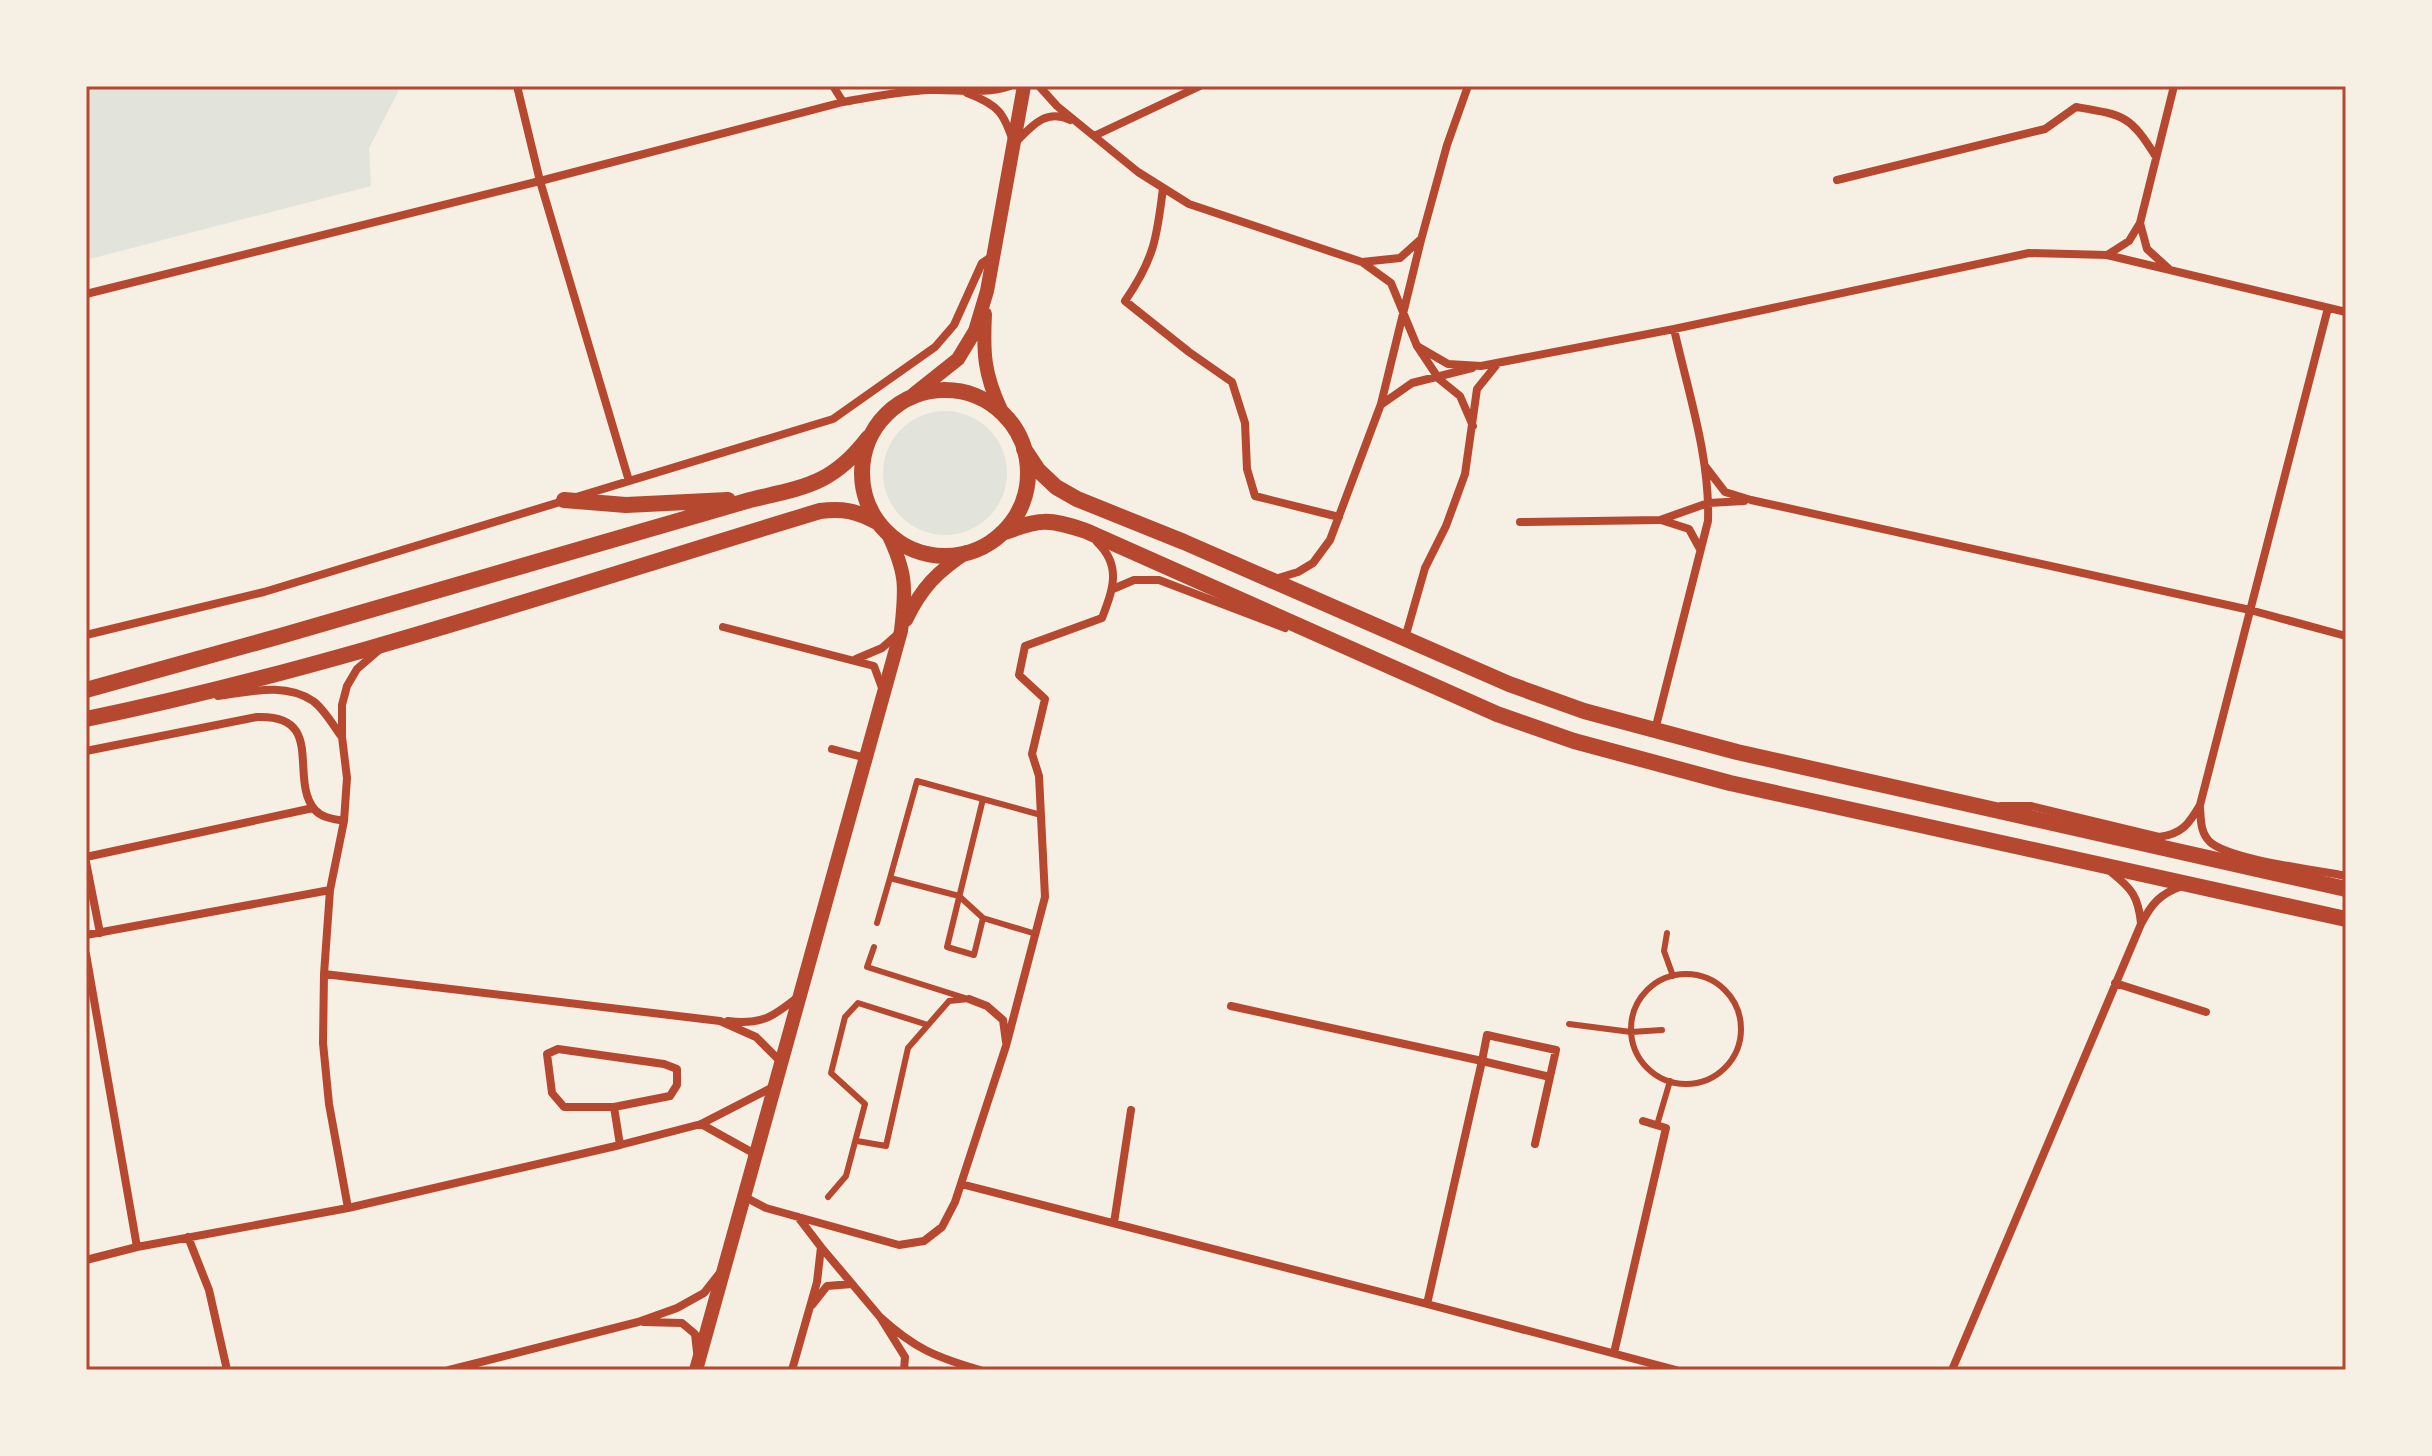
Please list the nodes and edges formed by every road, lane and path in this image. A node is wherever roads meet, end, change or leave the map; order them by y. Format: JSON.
{"nodes":[{"id":1,"x":517,"y":86,"type":"edge"},
{"id":2,"x":833,"y":86,"type":"edge"},
{"id":3,"x":1010,"y":86,"type":"edge"},
{"id":4,"x":1024,"y":86,"type":"edge"},
{"id":5,"x":1039,"y":86,"type":"edge"},
{"id":6,"x":1200,"y":86,"type":"edge"},
{"id":7,"x":1468,"y":86,"type":"edge"},
{"id":8,"x":2174,"y":86,"type":"edge"},
{"id":9,"x":958,"y":91,"type":"junction"},
{"id":10,"x":843,"y":102,"type":"junction"},
{"id":11,"x":1080,"y":125,"type":"junction"},
{"id":12,"x":1094,"y":136,"type":"junction"},
{"id":13,"x":1014,"y":144,"type":"junction"},
{"id":14,"x":2156,"y":157,"type":"junction"},
{"id":15,"x":1837,"y":180,"type":"dead end"},
{"id":16,"x":540,"y":181,"type":"junction"},
{"id":17,"x":1163,"y":188,"type":"junction"},
{"id":18,"x":2140,"y":223,"type":"junction"},
{"id":19,"x":1421,"y":240,"type":"junction"},
{"id":20,"x":994,"y":255,"type":"junction"},
{"id":21,"x":2107,"y":255,"type":"junction"},
{"id":22,"x":1362,"y":262,"type":"junction"},
{"id":23,"x":2170,"y":270,"type":"junction"},
{"id":24,"x":987,"y":291,"type":"junction"},
{"id":25,"x":86,"y":294,"type":"edge"},
{"id":26,"x":2328,"y":308,"type":"junction"},
{"id":27,"x":1402,"y":312,"type":"junction"},
{"id":28,"x":2346,"y":312,"type":"edge"},
{"id":29,"x":1674,"y":329,"type":"junction"},
{"id":30,"x":1417,"y":346,"type":"junction"},
{"id":31,"x":1498,"y":363,"type":"junction"},
{"id":32,"x":1481,"y":366,"type":"junction"},
{"id":33,"x":1439,"y":379,"type":"junction"},
{"id":34,"x":914,"y":394,"type":"junction"},
{"id":35,"x":1381,"y":404,"type":"junction"},
{"id":36,"x":1001,"y":410,"type":"junction"},
{"id":37,"x":1473,"y":426,"type":"junction"},
{"id":38,"x":868,"y":438,"type":"junction"},
{"id":39,"x":1024,"y":449,"type":"junction"},
{"id":40,"x":1705,"y":466,"type":"junction"},
{"id":41,"x":629,"y":481,"type":"junction"},
{"id":42,"x":564,"y":500,"type":"junction"},
{"id":43,"x":750,"y":500,"type":"junction"},
{"id":44,"x":1751,"y":500,"type":"junction"},
{"id":45,"x":1708,"y":503,"type":"junction"},
{"id":46,"x":1339,"y":517,"type":"junction"},
{"id":47,"x":1660,"y":520,"type":"junction"},
{"id":48,"x":1520,"y":522,"type":"dead end"},
{"id":49,"x":882,"y":527,"type":"junction"},
{"id":50,"x":1086,"y":531,"type":"junction"},
{"id":51,"x":1002,"y":533,"type":"junction"},
{"id":52,"x":1700,"y":549,"type":"junction"},
{"id":53,"x":967,"y":552,"type":"junction"},
{"id":54,"x":1271,"y":580,"type":"junction"},
{"id":55,"x":1113,"y":589,"type":"junction"},
{"id":56,"x":2250,"y":610,"type":"junction"},
{"id":57,"x":723,"y":627,"type":"dead end"},
{"id":58,"x":901,"y":631,"type":"junction"},
{"id":59,"x":86,"y":635,"type":"edge"},
{"id":60,"x":2346,"y":636,"type":"edge"},
{"id":61,"x":1404,"y":638,"type":"junction"},
{"id":62,"x":394,"y":640,"type":"junction"},
{"id":63,"x":856,"y":660,"type":"junction"},
{"id":64,"x":1404,"y":673,"type":"junction"},
{"id":65,"x":86,"y":690,"type":"edge"},
{"id":66,"x":883,"y":697,"type":"junction"},
{"id":67,"x":169,"y":702,"type":"junction"},
{"id":68,"x":86,"y":719,"type":"edge"},
{"id":69,"x":1655,"y":732,"type":"junction"},
{"id":70,"x":342,"y":737,"type":"junction"},
{"id":71,"x":832,"y":749,"type":"dead end"},
{"id":72,"x":86,"y":751,"type":"edge"},
{"id":73,"x":866,"y":758,"type":"junction"},
{"id":74,"x":983,"y":799,"type":"junction"},
{"id":75,"x":2200,"y":805,"type":"junction"},
{"id":76,"x":1975,"y":806,"type":"junction"},
{"id":77,"x":313,"y":808,"type":"junction"},
{"id":78,"x":1041,"y":815,"type":"junction"},
{"id":79,"x":344,"y":821,"type":"junction"},
{"id":80,"x":86,"y":860,"type":"edge"},
{"id":81,"x":2105,"y":867,"type":"junction"},
{"id":82,"x":2346,"y":876,"type":"edge"},
{"id":83,"x":890,"y":878,"type":"junction"},
{"id":84,"x":2188,"y":885,"type":"junction"},
{"id":85,"x":2346,"y":889,"type":"edge"},
{"id":86,"x":330,"y":890,"type":"junction"},
{"id":87,"x":959,"y":896,"type":"junction"},
{"id":88,"x":983,"y":918,"type":"junction"},
{"id":89,"x":2346,"y":919,"type":"edge"},
{"id":90,"x":877,"y":923,"type":"dead end"},
{"id":91,"x":2141,"y":924,"type":"junction"},
{"id":92,"x":100,"y":933,"type":"junction"},
{"id":93,"x":1667,"y":933,"type":"dead end"},
{"id":94,"x":1036,"y":934,"type":"junction"},
{"id":95,"x":86,"y":935,"type":"edge"},
{"id":96,"x":874,"y":947,"type":"dead end"},
{"id":97,"x":86,"y":954,"type":"edge"},
{"id":98,"x":324,"y":974,"type":"junction"},
{"id":99,"x":1673,"y":976,"type":"junction"},
{"id":100,"x":2115,"y":983,"type":"junction"},
{"id":101,"x":801,"y":994,"type":"junction"},
{"id":102,"x":969,"y":999,"type":"junction"},
{"id":103,"x":1231,"y":1006,"type":"dead end"},
{"id":104,"x":2206,"y":1012,"type":"dead end"},
{"id":105,"x":720,"y":1021,"type":"junction"},
{"id":106,"x":1569,"y":1024,"type":"dead end"},
{"id":107,"x":928,"y":1025,"type":"junction"},
{"id":108,"x":1662,"y":1030,"type":"dead end"},
{"id":109,"x":1631,"y":1032,"type":"junction"},
{"id":110,"x":1006,"y":1046,"type":"junction"},
{"id":111,"x":1482,"y":1061,"type":"junction"},
{"id":112,"x":782,"y":1063,"type":"junction"},
{"id":113,"x":1550,"y":1077,"type":"junction"},
{"id":114,"x":1670,"y":1081,"type":"junction"},
{"id":115,"x":775,"y":1086,"type":"junction"},
{"id":116,"x":614,"y":1107,"type":"junction"},
{"id":117,"x":1131,"y":1110,"type":"dead end"},
{"id":118,"x":1643,"y":1121,"type":"dead end"},
{"id":119,"x":701,"y":1124,"type":"junction"},
{"id":120,"x":1657,"y":1125,"type":"junction"},
{"id":121,"x":857,"y":1141,"type":"junction"},
{"id":122,"x":1535,"y":1144,"type":"dead end"},
{"id":123,"x":620,"y":1145,"type":"junction"},
{"id":124,"x":755,"y":1154,"type":"junction"},
{"id":125,"x":961,"y":1184,"type":"junction"},
{"id":126,"x":743,"y":1196,"type":"junction"},
{"id":127,"x":828,"y":1197,"type":"dead end"},
{"id":128,"x":348,"y":1208,"type":"junction"},
{"id":129,"x":798,"y":1217,"type":"junction"},
{"id":130,"x":1114,"y":1223,"type":"junction"},
{"id":131,"x":831,"y":1226,"type":"junction"},
{"id":132,"x":188,"y":1237,"type":"junction"},
{"id":133,"x":137,"y":1247,"type":"junction"},
{"id":134,"x":821,"y":1247,"type":"junction"},
{"id":135,"x":86,"y":1260,"type":"edge"},
{"id":136,"x":725,"y":1267,"type":"junction"},
{"id":137,"x":852,"y":1284,"type":"junction"},
{"id":138,"x":1427,"y":1304,"type":"junction"},
{"id":139,"x":809,"y":1308,"type":"junction"},
{"id":140,"x":880,"y":1317,"type":"junction"},
{"id":141,"x":638,"y":1322,"type":"junction"},
{"id":142,"x":1614,"y":1353,"type":"junction"},
{"id":143,"x":697,"y":1365,"type":"edge"},
{"id":144,"x":227,"y":1370,"type":"edge"},
{"id":145,"x":449,"y":1370,"type":"edge"},
{"id":146,"x":792,"y":1370,"type":"edge"},
{"id":147,"x":904,"y":1370,"type":"edge"},
{"id":148,"x":980,"y":1370,"type":"edge"},
{"id":149,"x":1676,"y":1370,"type":"edge"},
{"id":150,"x":1952,"y":1370,"type":"edge"}],
"edges":[{"from":1,"to":16,"type":"street"},
{"from":2,"to":10,"type":"street"},
{"from":3,"to":9,"type":"street"},
{"from":4,"to":13,"type":"street"},
{"from":5,"to":11,"type":"street"},
{"from":6,"to":12,"type":"street"},
{"from":7,"to":19,"type":"street"},
{"from":8,"to":14,"type":"street"},
{"from":9,"to":10,"type":"street"},
{"from":9,"to":13,"type":"street"},
{"from":10,"to":16,"type":"street"},
{"from":11,"to":12,"type":"street"},
{"from":11,"to":13,"type":"street"},
{"from":12,"to":17,"type":"street"},
{"from":13,"to":20,"type":"street"},
{"from":14,"to":15,"type":"street"},
{"from":14,"to":18,"type":"street"},
{"from":16,"to":25,"type":"street"},
{"from":16,"to":41,"type":"street"},
{"from":17,"to":22,"type":"street"},
{"from":17,"to":46,"type":"street"},
{"from":18,"to":21,"type":"street"},
{"from":18,"to":23,"type":"street"},
{"from":19,"to":22,"type":"street"},
{"from":19,"to":27,"type":"street"},
{"from":20,"to":24,"type":"street"},
{"from":20,"to":41,"type":"street"},
{"from":21,"to":23,"type":"street"},
{"from":21,"to":29,"type":"street"},
{"from":22,"to":27,"type":"street"},
{"from":23,"to":26,"type":"street"},
{"from":24,"to":34,"type":"street"},
{"from":24,"to":36,"type":"street"},
{"from":26,"to":28,"type":"street"},
{"from":26,"to":56,"type":"street"},
{"from":27,"to":30,"type":"street"},
{"from":27,"to":35,"type":"street"},
{"from":29,"to":31,"type":"street"},
{"from":29,"to":40,"type":"street"},
{"from":30,"to":32,"type":"street"},
{"from":30,"to":33,"type":"street"},
{"from":31,"to":32,"type":"street"},
{"from":31,"to":37,"type":"street"},
{"from":32,"to":33,"type":"street"},
{"from":33,"to":35,"type":"street"},
{"from":33,"to":37,"type":"street"},
{"from":34,"to":36,"type":"main road"},
{"from":34,"to":38,"type":"main road"},
{"from":35,"to":46,"type":"street"},
{"from":36,"to":39,"type":"main road"},
{"from":37,"to":61,"type":"street"},
{"from":38,"to":43,"type":"main road"},
{"from":38,"to":49,"type":"main road"},
{"from":39,"to":51,"type":"main road"},
{"from":39,"to":54,"type":"main road"},
{"from":40,"to":44,"type":"street"},
{"from":40,"to":45,"type":"street"},
{"from":41,"to":42,"type":"street"},
{"from":42,"to":43,"type":"main road"},
{"from":42,"to":59,"type":"street"},
{"from":43,"to":65,"type":"main road"},
{"from":44,"to":45,"type":"street"},
{"from":44,"to":56,"type":"street"},
{"from":45,"to":47,"type":"street"},
{"from":45,"to":52,"type":"street"},
{"from":46,"to":54,"type":"street"},
{"from":47,"to":48,"type":"street"},
{"from":47,"to":52,"type":"street"},
{"from":49,"to":53,"type":"main road"},
{"from":49,"to":58,"type":"street"},
{"from":49,"to":62,"type":"main road"},
{"from":50,"to":51,"type":"main road"},
{"from":50,"to":55,"type":"street"},
{"from":50,"to":64,"type":"main road"},
{"from":51,"to":53,"type":"main road"},
{"from":52,"to":69,"type":"street"},
{"from":53,"to":58,"type":"street"},
{"from":54,"to":61,"type":"main road"},
{"from":55,"to":64,"type":"street"},
{"from":55,"to":78,"type":"street"},
{"from":56,"to":60,"type":"street"},
{"from":56,"to":75,"type":"street"},
{"from":57,"to":63,"type":"street"},
{"from":58,"to":63,"type":"street"},
{"from":58,"to":66,"type":"street"},
{"from":61,"to":69,"type":"main road"},
{"from":62,"to":67,"type":"main road"},
{"from":62,"to":70,"type":"street"},
{"from":63,"to":66,"type":"street"},
{"from":64,"to":81,"type":"main road"},
{"from":66,"to":73,"type":"street"},
{"from":67,"to":68,"type":"main road"},
{"from":67,"to":70,"type":"street"},
{"from":69,"to":76,"type":"main road"},
{"from":70,"to":79,"type":"street"},
{"from":71,"to":73,"type":"street"},
{"from":72,"to":77,"type":"street"},
{"from":73,"to":101,"type":"street"},
{"from":74,"to":78,"type":"lane"},
{"from":74,"to":83,"type":"lane"},
{"from":74,"to":87,"type":"lane"},
{"from":75,"to":76,"type":"street"},
{"from":75,"to":82,"type":"street"},
{"from":76,"to":85,"type":"main road"},
{"from":77,"to":79,"type":"street"},
{"from":77,"to":80,"type":"street"},
{"from":78,"to":94,"type":"street"},
{"from":79,"to":86,"type":"street"},
{"from":80,"to":92,"type":"street"},
{"from":81,"to":84,"type":"main road"},
{"from":81,"to":91,"type":"street"},
{"from":83,"to":87,"type":"lane"},
{"from":83,"to":90,"type":"lane"},
{"from":84,"to":89,"type":"main road"},
{"from":84,"to":91,"type":"street"},
{"from":86,"to":92,"type":"street"},
{"from":86,"to":98,"type":"street"},
{"from":87,"to":88,"type":"lane"},
{"from":87,"to":88,"type":"lane"},
{"from":88,"to":94,"type":"lane"},
{"from":91,"to":100,"type":"street"},
{"from":92,"to":95,"type":"street"},
{"from":93,"to":99,"type":"lane"},
{"from":94,"to":110,"type":"street"},
{"from":96,"to":102,"type":"lane"},
{"from":97,"to":133,"type":"street"},
{"from":98,"to":105,"type":"street"},
{"from":98,"to":128,"type":"street"},
{"from":99,"to":109,"type":"lane"},
{"from":99,"to":114,"type":"lane"},
{"from":100,"to":104,"type":"street"},
{"from":100,"to":150,"type":"street"},
{"from":101,"to":105,"type":"street"},
{"from":101,"to":112,"type":"street"},
{"from":102,"to":107,"type":"lane"},
{"from":102,"to":110,"type":"street"},
{"from":103,"to":111,"type":"street"},
{"from":105,"to":112,"type":"street"},
{"from":106,"to":109,"type":"lane"},
{"from":107,"to":121,"type":"lane"},
{"from":107,"to":121,"type":"lane"},
{"from":108,"to":109,"type":"lane"},
{"from":109,"to":114,"type":"lane"},
{"from":110,"to":125,"type":"street"},
{"from":111,"to":113,"type":"street"},
{"from":111,"to":113,"type":"street"},
{"from":111,"to":138,"type":"street"},
{"from":112,"to":115,"type":"street"},
{"from":113,"to":122,"type":"street"},
{"from":114,"to":120,"type":"lane"},
{"from":115,"to":119,"type":"street"},
{"from":115,"to":124,"type":"street"},
{"from":116,"to":116,"type":"street"},
{"from":116,"to":123,"type":"street"},
{"from":117,"to":130,"type":"street"},
{"from":118,"to":120,"type":"street"},
{"from":119,"to":123,"type":"street"},
{"from":119,"to":124,"type":"street"},
{"from":120,"to":142,"type":"street"},
{"from":121,"to":127,"type":"lane"},
{"from":123,"to":128,"type":"street"},
{"from":124,"to":126,"type":"street"},
{"from":125,"to":130,"type":"street"},
{"from":125,"to":131,"type":"street"},
{"from":126,"to":129,"type":"street"},
{"from":126,"to":136,"type":"street"},
{"from":128,"to":132,"type":"street"},
{"from":129,"to":131,"type":"street"},
{"from":129,"to":134,"type":"street"},
{"from":130,"to":138,"type":"street"},
{"from":131,"to":134,"type":"street"},
{"from":132,"to":133,"type":"street"},
{"from":132,"to":144,"type":"street"},
{"from":133,"to":135,"type":"street"},
{"from":134,"to":137,"type":"street"},
{"from":134,"to":139,"type":"street"},
{"from":136,"to":141,"type":"street"},
{"from":136,"to":143,"type":"street"},
{"from":137,"to":139,"type":"street"},
{"from":137,"to":140,"type":"street"},
{"from":138,"to":142,"type":"street"},
{"from":139,"to":146,"type":"street"},
{"from":140,"to":147,"type":"street"},
{"from":140,"to":148,"type":"street"},
{"from":141,"to":143,"type":"street"},
{"from":141,"to":145,"type":"street"},
{"from":142,"to":149,"type":"street"}]}
